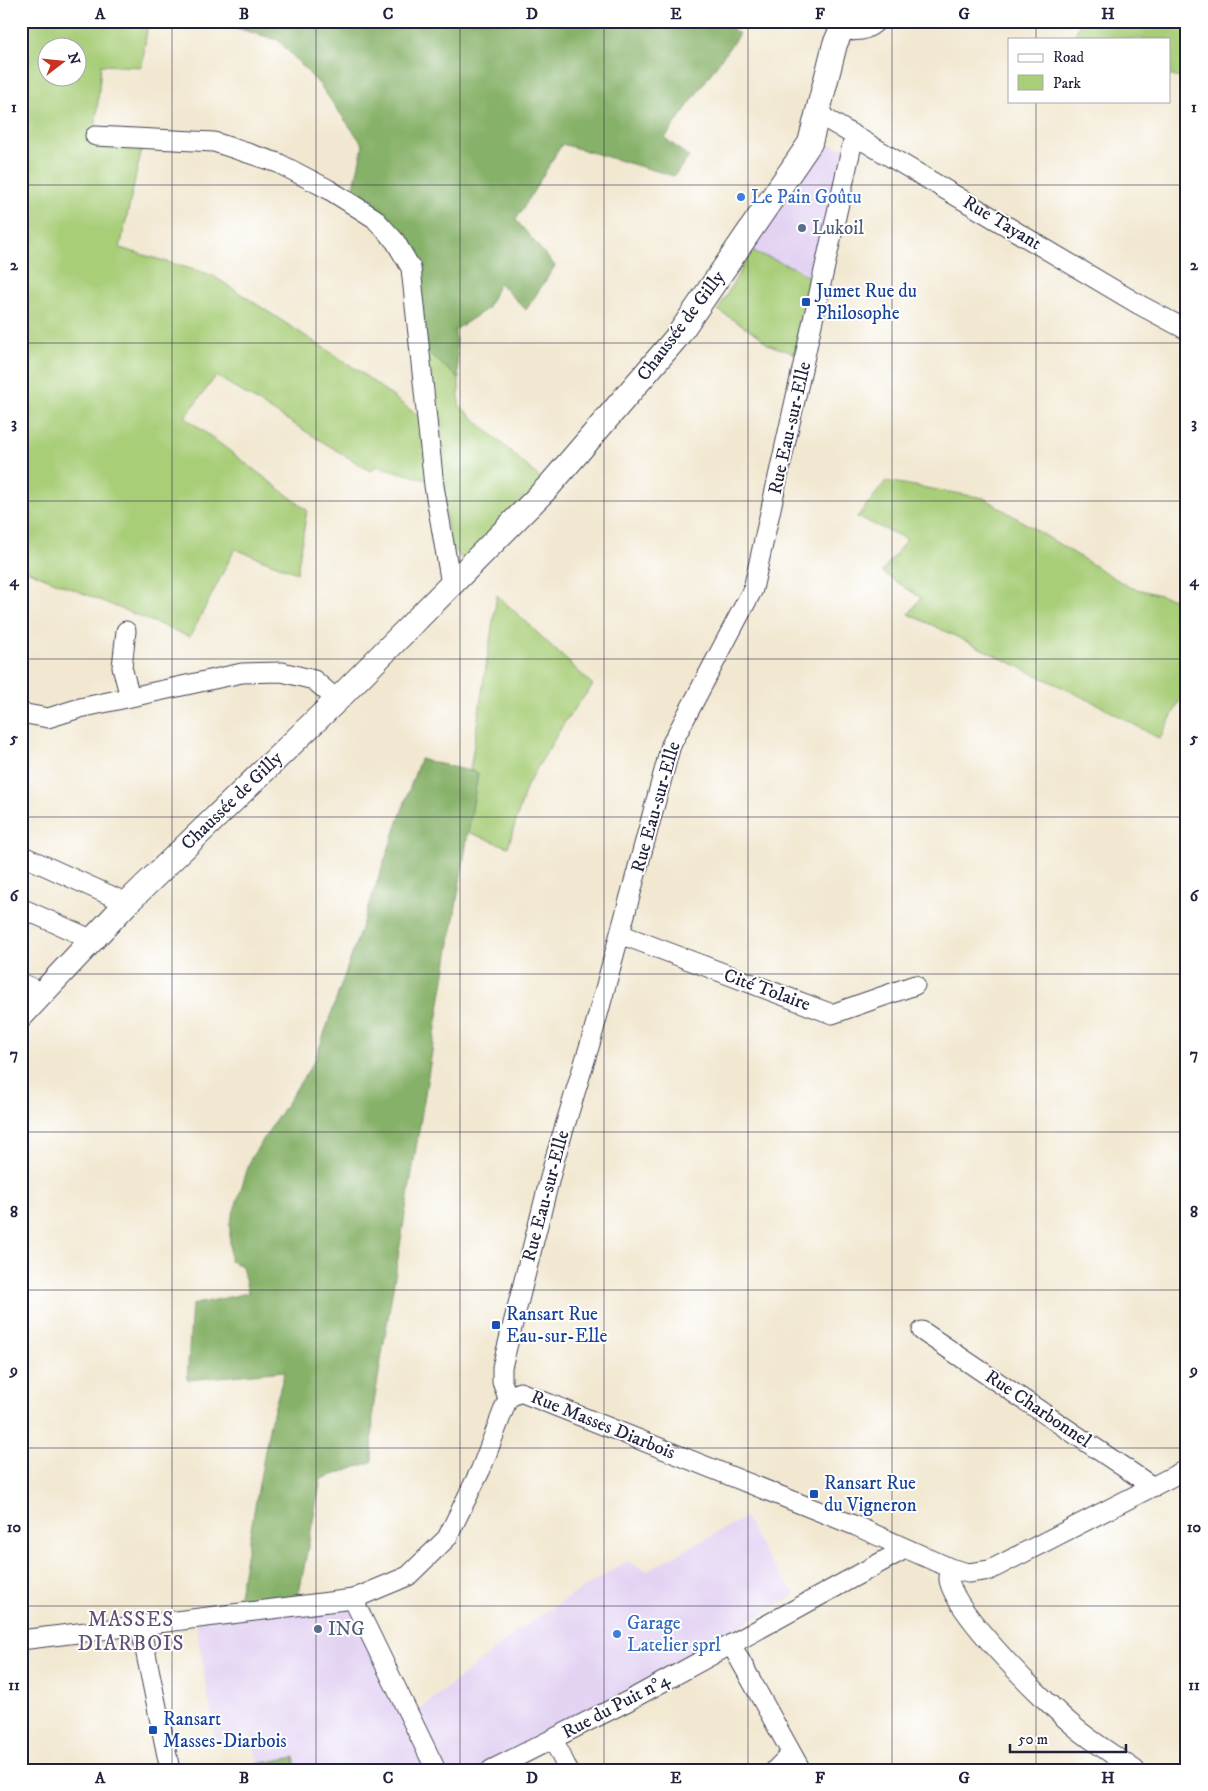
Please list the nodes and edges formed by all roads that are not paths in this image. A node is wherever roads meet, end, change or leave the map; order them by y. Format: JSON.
{"nodes":[{"id":1,"x":874,"y":21,"type":"edge"},
{"id":2,"x":840,"y":24,"type":"edge"},
{"id":3,"x":818,"y":114,"type":"junction"},
{"id":4,"x":95,"y":136,"type":"dead end"},
{"id":5,"x":854,"y":136,"type":"junction"},
{"id":6,"x":1187,"y":330,"type":"edge"},
{"id":7,"x":451,"y":584,"type":"junction"},
{"id":8,"x":126,"y":631,"type":"dead end"},
{"id":9,"x":130,"y":697,"type":"junction"},
{"id":10,"x":337,"y":700,"type":"junction"},
{"id":11,"x":21,"y":713,"type":"edge"},
{"id":12,"x":21,"y":856,"type":"edge"},
{"id":13,"x":128,"y":902,"type":"junction"},
{"id":14,"x":21,"y":908,"type":"edge"},
{"id":15,"x":620,"y":934,"type":"junction"},
{"id":16,"x":93,"y":940,"type":"junction"},
{"id":17,"x":21,"y":983,"type":"edge"},
{"id":18,"x":915,"y":985,"type":"dead end"},
{"id":19,"x":43,"y":994,"type":"junction"},
{"id":20,"x":21,"y":1016,"type":"edge"},
{"id":21,"x":922,"y":1331,"type":"dead end"},
{"id":22,"x":508,"y":1398,"type":"junction"},
{"id":23,"x":1187,"y":1469,"type":"edge"},
{"id":24,"x":1152,"y":1487,"type":"junction"},
{"id":25,"x":904,"y":1550,"type":"junction"},
{"id":26,"x":950,"y":1568,"type":"junction"},
{"id":27,"x":353,"y":1599,"type":"junction"},
{"id":28,"x":140,"y":1625,"type":"junction"},
{"id":29,"x":21,"y":1640,"type":"edge"},
{"id":30,"x":731,"y":1644,"type":"junction"},
{"id":31,"x":554,"y":1739,"type":"junction"},
{"id":32,"x":796,"y":1762,"type":"edge"},
{"id":33,"x":170,"y":1770,"type":"edge"},
{"id":34,"x":436,"y":1770,"type":"edge"},
{"id":35,"x":491,"y":1770,"type":"edge"},
{"id":36,"x":568,"y":1770,"type":"edge"},
{"id":37,"x":775,"y":1770,"type":"edge"},
{"id":38,"x":1136,"y":1770,"type":"edge"}],
"edges":[{"from":1,"to":2,"type":"main road"},
{"from":2,"to":3,"type":"main road","name":"Chaussée de Gilly"},
{"from":3,"to":5,"type":"street","name":"Rue Tayant"},
{"from":3,"to":7,"type":"main road","name":"Chaussée de Gilly"},
{"from":4,"to":7,"type":"street"},
{"from":5,"to":6,"type":"street","name":"Rue Tayant"},
{"from":5,"to":15,"type":"street","name":"Rue Eau-sur-Elle"},
{"from":7,"to":10,"type":"main road","name":"Chaussée de Gilly"},
{"from":8,"to":9,"type":"street"},
{"from":9,"to":10,"type":"street"},
{"from":9,"to":11,"type":"street"},
{"from":10,"to":13,"type":"main road","name":"Chaussée de Gilly"},
{"from":12,"to":13,"type":"street"},
{"from":13,"to":16,"type":"main road","name":"Chaussée de Gilly"},
{"from":14,"to":16,"type":"street"},
{"from":15,"to":18,"type":"street","name":"Cité Tolaire"},
{"from":15,"to":22,"type":"street","name":"Rue Eau-sur-Elle"},
{"from":16,"to":19,"type":"main road","name":"Chaussée de Gilly"},
{"from":17,"to":19,"type":"street"},
{"from":19,"to":20,"type":"main road","name":"Chaussée de Gilly"},
{"from":21,"to":24,"type":"street","name":"Rue Charbonnel"},
{"from":22,"to":25,"type":"street","name":"Rue Masses Diarbois"},
{"from":22,"to":27,"type":"street","name":"Rue Masses Diarbois"},
{"from":23,"to":24,"type":"street"},
{"from":24,"to":26,"type":"street"},
{"from":25,"to":26,"type":"street","name":"Rue Masses Diarbois"},
{"from":25,"to":30,"type":"street","name":"Rue du Puit n°4"},
{"from":26,"to":38,"type":"street"},
{"from":27,"to":28,"type":"street","name":"Rue Masses Diarbois"},
{"from":27,"to":34,"type":"street"},
{"from":28,"to":29,"type":"street","name":"Rue Masses Diarbois"},
{"from":28,"to":33,"type":"street"},
{"from":30,"to":31,"type":"street","name":"Rue du Puit n°4"},
{"from":30,"to":32,"type":"street"},
{"from":31,"to":35,"type":"street","name":"Rue du Puit n°4"},
{"from":31,"to":36,"type":"street","name":"Rue du Puit n°4"},
{"from":32,"to":37,"type":"street"}]}
